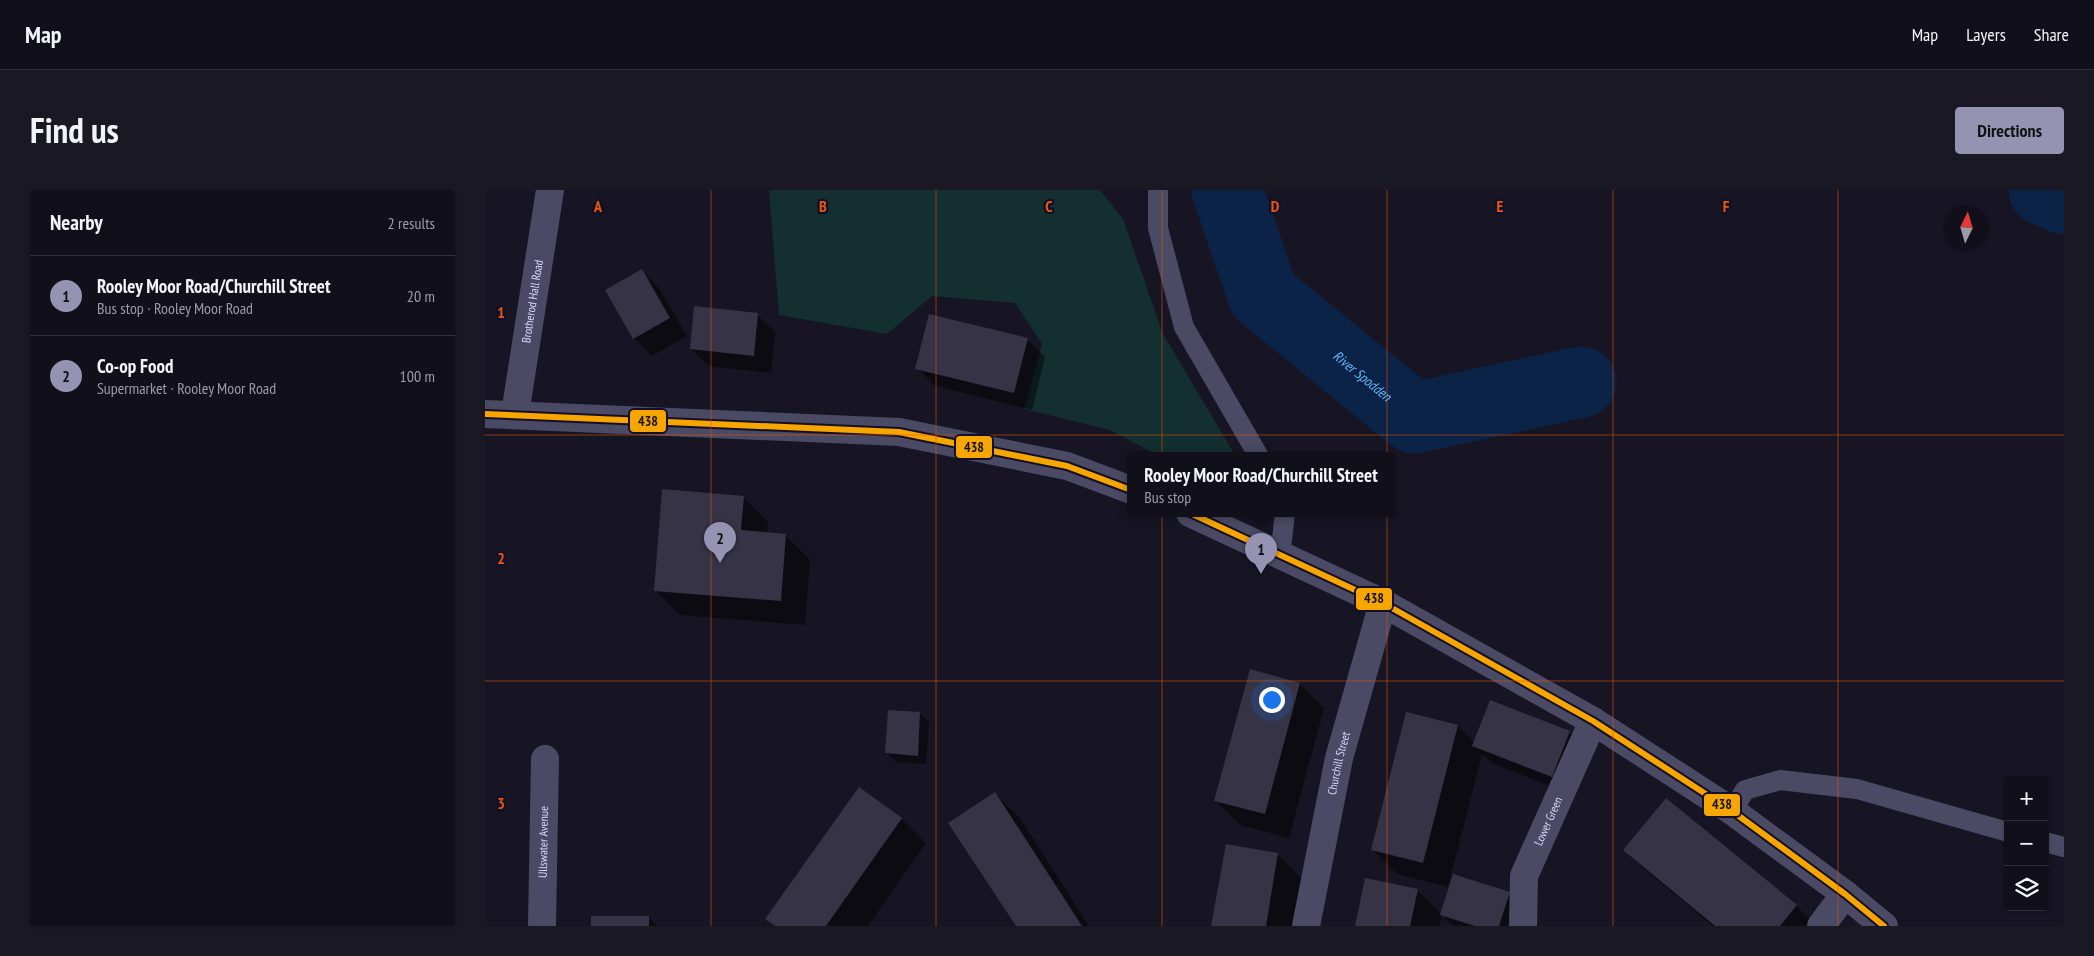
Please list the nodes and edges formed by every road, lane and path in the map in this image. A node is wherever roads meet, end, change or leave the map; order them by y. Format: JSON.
{"nodes":[{"id":1,"x":550,"y":190,"type":"edge"},
{"id":2,"x":1158,"y":190,"type":"edge"},
{"id":3,"x":485,"y":414,"type":"edge"},
{"id":4,"x":515,"y":414,"type":"junction"},
{"id":5,"x":1256,"y":452,"type":"edge"},
{"id":6,"x":1127,"y":488,"type":"edge"},
{"id":7,"x":1198,"y":517,"type":"edge"},
{"id":8,"x":1285,"y":517,"type":"edge"},
{"id":9,"x":1280,"y":556,"type":"junction"},
{"id":10,"x":1383,"y":603,"type":"junction"},
{"id":11,"x":1593,"y":721,"type":"junction"},
{"id":12,"x":545,"y":759,"type":"dead end"},
{"id":13,"x":1732,"y":811,"type":"junction"},
{"id":14,"x":2004,"y":831,"type":"edge"},
{"id":15,"x":2049,"y":843,"type":"edge"},
{"id":16,"x":2064,"y":847,"type":"edge"},
{"id":17,"x":1845,"y":894,"type":"junction"},
{"id":18,"x":542,"y":926,"type":"edge"},
{"id":19,"x":1306,"y":926,"type":"edge"},
{"id":20,"x":1523,"y":926,"type":"edge"},
{"id":21,"x":1821,"y":926,"type":"edge"},
{"id":22,"x":1885,"y":926,"type":"edge"}],
"edges":[{"from":1,"to":4,"type":"street","name":"Brotherod Hall Road"},
{"from":2,"to":5,"type":"lane"},
{"from":3,"to":4,"type":"street"},
{"from":4,"to":6,"type":"street"},
{"from":7,"to":9,"type":"street"},
{"from":8,"to":9,"type":"lane"},
{"from":9,"to":10,"type":"street"},
{"from":10,"to":11,"type":"street"},
{"from":10,"to":19,"type":"street","name":"Churchill Street"},
{"from":11,"to":13,"type":"street"},
{"from":11,"to":20,"type":"street","name":"Lower Green"},
{"from":12,"to":18,"type":"street","name":"Ullswater Avenue"},
{"from":13,"to":14,"type":"lane"},
{"from":13,"to":17,"type":"street"},
{"from":15,"to":16,"type":"lane"},
{"from":17,"to":21,"type":"street"},
{"from":17,"to":22,"type":"street"}]}
